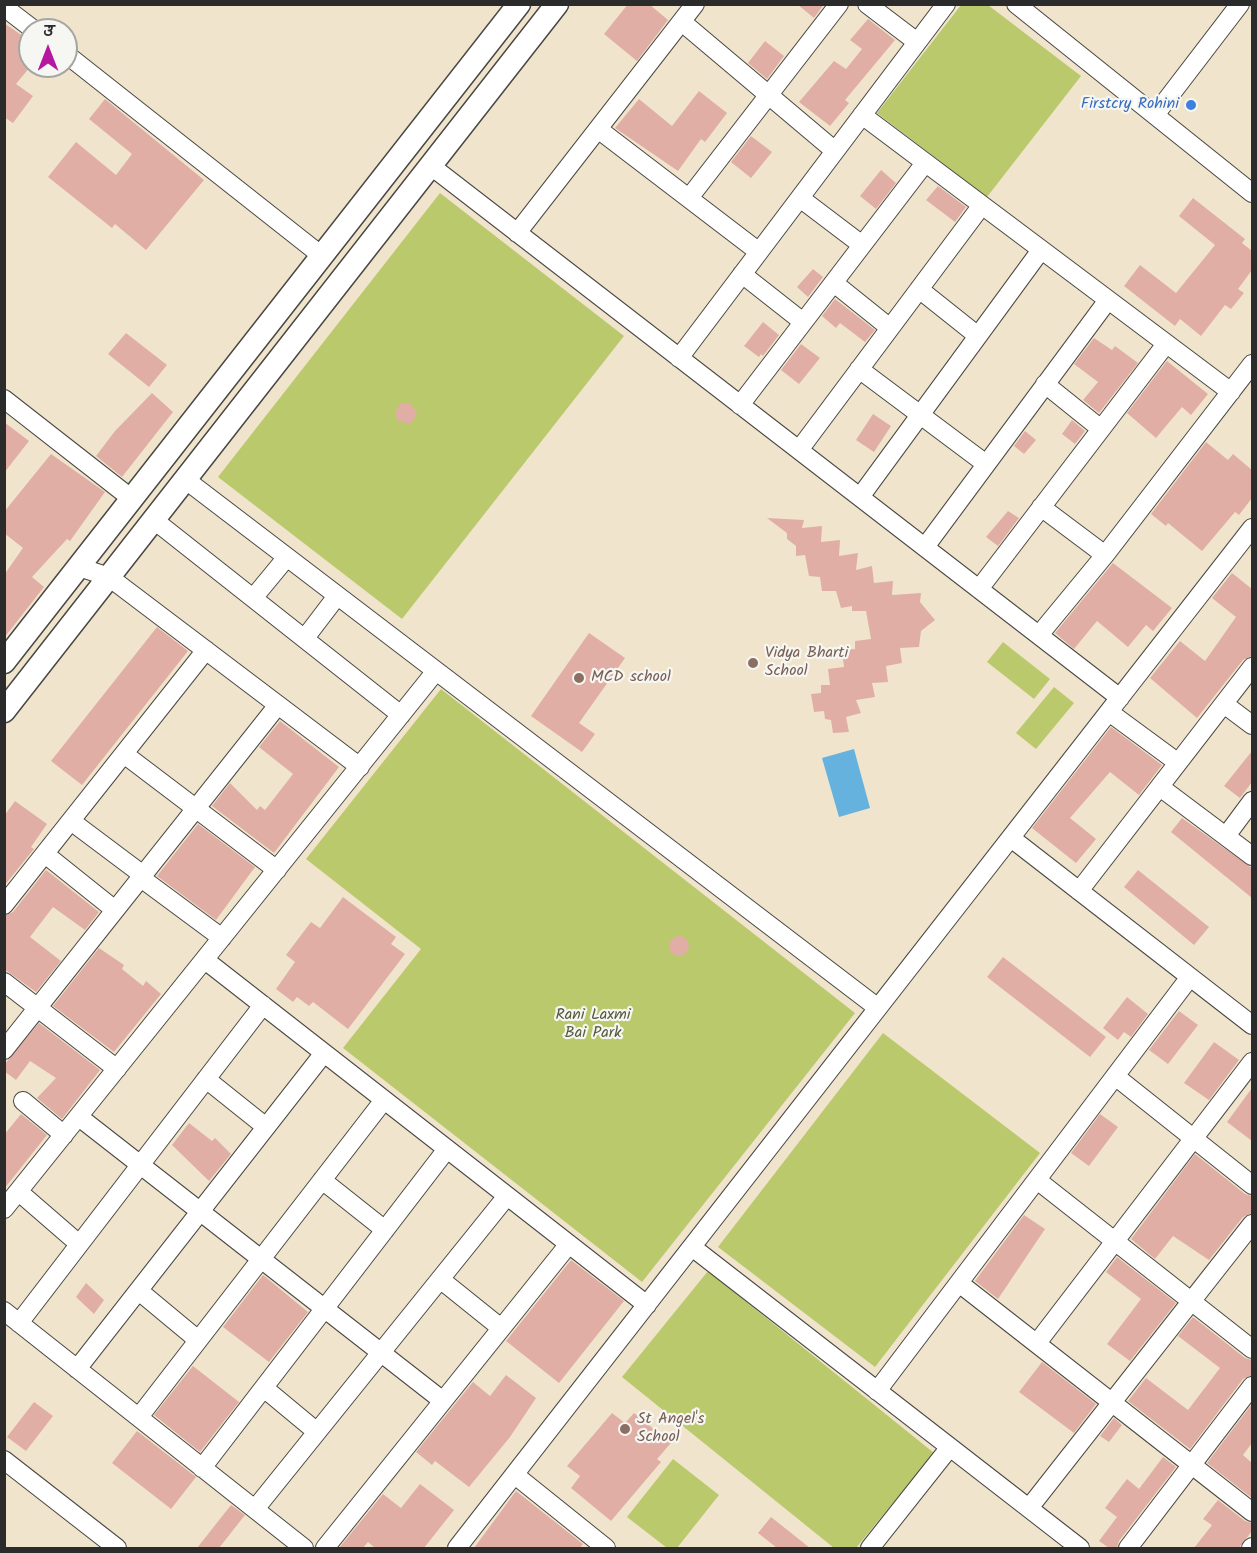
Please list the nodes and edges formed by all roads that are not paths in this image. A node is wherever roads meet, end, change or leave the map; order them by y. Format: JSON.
{"nodes":[{"id":1,"x":519,"y":4,"type":"edge"},
{"id":2,"x":558,"y":4,"type":"edge"},
{"id":3,"x":695,"y":4,"type":"edge"},
{"id":4,"x":839,"y":4,"type":"edge"},
{"id":5,"x":867,"y":4,"type":"edge"},
{"id":6,"x":946,"y":4,"type":"edge"},
{"id":7,"x":1016,"y":4,"type":"edge"},
{"id":8,"x":1239,"y":4,"type":"edge"},
{"id":9,"x":4,"y":8,"type":"edge"},
{"id":10,"x":18,"y":18,"type":"edge"},
{"id":11,"x":682,"y":22,"type":"junction"},
{"id":12,"x":917,"y":42,"type":"junction"},
{"id":13,"x":78,"y":63,"type":"edge"},
{"id":14,"x":770,"y":96,"type":"junction"},
{"id":15,"x":862,"y":116,"type":"junction"},
{"id":16,"x":1155,"y":116,"type":"junction"},
{"id":17,"x":598,"y":129,"type":"junction"},
{"id":18,"x":835,"y":151,"type":"junction"},
{"id":19,"x":925,"y":163,"type":"junction"},
{"id":20,"x":431,"y":166,"type":"junction"},
{"id":21,"x":1252,"y":193,"type":"edge"},
{"id":22,"x":689,"y":198,"type":"junction"},
{"id":23,"x":800,"y":198,"type":"junction"},
{"id":24,"x":982,"y":205,"type":"junction"},
{"id":25,"x":517,"y":233,"type":"junction"},
{"id":26,"x":862,"y":245,"type":"junction"},
{"id":27,"x":1041,"y":250,"type":"junction"},
{"id":28,"x":759,"y":252,"type":"junction"},
{"id":29,"x":322,"y":256,"type":"junction"},
{"id":30,"x":742,"y":274,"type":"junction"},
{"id":31,"x":834,"y":283,"type":"junction"},
{"id":32,"x":919,"y":289,"type":"junction"},
{"id":33,"x":1108,"y":300,"type":"junction"},
{"id":34,"x":803,"y":322,"type":"junction"},
{"id":35,"x":890,"y":328,"type":"junction"},
{"id":36,"x":978,"y":336,"type":"junction"},
{"id":37,"x":1166,"y":344,"type":"junction"},
{"id":38,"x":679,"y":358,"type":"junction"},
{"id":39,"x":1252,"y":364,"type":"edge"},
{"id":40,"x":859,"y":369,"type":"junction"},
{"id":41,"x":1045,"y":384,"type":"junction"},
{"id":42,"x":1231,"y":392,"type":"junction"},
{"id":43,"x":4,"y":399,"type":"edge"},
{"id":44,"x":740,"y":405,"type":"junction"},
{"id":45,"x":921,"y":415,"type":"junction"},
{"id":46,"x":1101,"y":429,"type":"junction"},
{"id":47,"x":799,"y":450,"type":"junction"},
{"id":48,"x":986,"y":464,"type":"junction"},
{"id":49,"x":186,"y":480,"type":"junction"},
{"id":50,"x":860,"y":497,"type":"junction"},
{"id":51,"x":132,"y":499,"type":"junction"},
{"id":52,"x":1041,"y":507,"type":"junction"},
{"id":53,"x":154,"y":520,"type":"junction"},
{"id":54,"x":1252,"y":528,"type":"edge"},
{"id":55,"x":925,"y":547,"type":"junction"},
{"id":56,"x":1105,"y":555,"type":"junction"},
{"id":57,"x":287,"y":557,"type":"junction"},
{"id":58,"x":79,"y":567,"type":"junction"},
{"id":59,"x":109,"y":577,"type":"junction"},
{"id":60,"x":979,"y":589,"type":"junction"},
{"id":61,"x":337,"y":596,"type":"junction"},
{"id":62,"x":254,"y":597,"type":"junction"},
{"id":63,"x":1039,"y":635,"type":"junction"},
{"id":64,"x":305,"y":638,"type":"junction"},
{"id":65,"x":206,"y":650,"type":"junction"},
{"id":66,"x":4,"y":662,"type":"edge"},
{"id":67,"x":1252,"y":667,"type":"edge"},
{"id":68,"x":436,"y":671,"type":"junction"},
{"id":69,"x":1120,"y":698,"type":"junction"},
{"id":70,"x":1224,"y":704,"type":"junction"},
{"id":71,"x":278,"y":705,"type":"junction"},
{"id":72,"x":4,"y":711,"type":"edge"},
{"id":73,"x":1109,"y":712,"type":"junction"},
{"id":74,"x":401,"y":715,"type":"junction"},
{"id":75,"x":1252,"y":724,"type":"edge"},
{"id":76,"x":124,"y":754,"type":"junction"},
{"id":77,"x":1177,"y":762,"type":"junction"},
{"id":78,"x":360,"y":766,"type":"junction"},
{"id":79,"x":1160,"y":786,"type":"junction"},
{"id":80,"x":1252,"y":801,"type":"edge"},
{"id":81,"x":196,"y":808,"type":"junction"},
{"id":82,"x":71,"y":821,"type":"junction"},
{"id":83,"x":1226,"y":836,"type":"junction"},
{"id":84,"x":1011,"y":838,"type":"junction"},
{"id":85,"x":45,"y":854,"type":"junction"},
{"id":86,"x":1252,"y":856,"type":"edge"},
{"id":87,"x":276,"y":870,"type":"junction"},
{"id":88,"x":142,"y":876,"type":"junction"},
{"id":89,"x":1079,"y":891,"type":"junction"},
{"id":90,"x":4,"y":905,"type":"edge"},
{"id":91,"x":115,"y":910,"type":"junction"},
{"id":92,"x":222,"y":938,"type":"junction"},
{"id":93,"x":205,"y":960,"type":"junction"},
{"id":94,"x":1190,"y":977,"type":"junction"},
{"id":95,"x":4,"y":982,"type":"edge"},
{"id":96,"x":263,"y":1005,"type":"junction"},
{"id":97,"x":38,"y":1008,"type":"junction"},
{"id":98,"x":878,"y":1008,"type":"junction"},
{"id":99,"x":1252,"y":1025,"type":"edge"},
{"id":100,"x":4,"y":1050,"type":"edge"},
{"id":101,"x":324,"y":1053,"type":"junction"},
{"id":102,"x":1252,"y":1062,"type":"edge"},
{"id":103,"x":117,"y":1069,"type":"junction"},
{"id":104,"x":1115,"y":1076,"type":"junction"},
{"id":105,"x":206,"y":1079,"type":"junction"},
{"id":106,"x":384,"y":1100,"type":"junction"},
{"id":107,"x":22,"y":1101,"type":"dead end"},
{"id":108,"x":79,"y":1117,"type":"junction"},
{"id":109,"x":266,"y":1127,"type":"junction"},
{"id":110,"x":64,"y":1135,"type":"junction"},
{"id":111,"x":1194,"y":1139,"type":"junction"},
{"id":112,"x":447,"y":1149,"type":"junction"},
{"id":113,"x":140,"y":1165,"type":"junction"},
{"id":114,"x":322,"y":1180,"type":"junction"},
{"id":115,"x":1037,"y":1180,"type":"junction"},
{"id":116,"x":1252,"y":1185,"type":"edge"},
{"id":117,"x":507,"y":1196,"type":"junction"},
{"id":118,"x":10,"y":1199,"type":"edge"},
{"id":119,"x":200,"y":1211,"type":"junction"},
{"id":120,"x":1252,"y":1224,"type":"edge"},
{"id":121,"x":385,"y":1230,"type":"junction"},
{"id":122,"x":1115,"y":1241,"type":"junction"},
{"id":123,"x":79,"y":1244,"type":"junction"},
{"id":124,"x":569,"y":1244,"type":"junction"},
{"id":125,"x":692,"y":1247,"type":"junction"},
{"id":126,"x":261,"y":1259,"type":"junction"},
{"id":127,"x":440,"y":1279,"type":"junction"},
{"id":128,"x":959,"y":1283,"type":"junction"},
{"id":129,"x":139,"y":1290,"type":"junction"},
{"id":130,"x":1191,"y":1301,"type":"junction"},
{"id":131,"x":647,"y":1305,"type":"junction"},
{"id":132,"x":325,"y":1308,"type":"junction"},
{"id":133,"x":12,"y":1317,"type":"edge"},
{"id":134,"x":501,"y":1328,"type":"junction"},
{"id":135,"x":198,"y":1340,"type":"junction"},
{"id":136,"x":1036,"y":1343,"type":"junction"},
{"id":137,"x":1252,"y":1349,"type":"edge"},
{"id":138,"x":381,"y":1352,"type":"junction"},
{"id":139,"x":77,"y":1369,"type":"junction"},
{"id":140,"x":1252,"y":1386,"type":"edge"},
{"id":141,"x":264,"y":1388,"type":"junction"},
{"id":142,"x":878,"y":1391,"type":"junction"},
{"id":143,"x":443,"y":1401,"type":"junction"},
{"id":144,"x":1112,"y":1402,"type":"junction"},
{"id":145,"x":139,"y":1417,"type":"junction"},
{"id":146,"x":317,"y":1432,"type":"junction"},
{"id":147,"x":950,"y":1447,"type":"junction"},
{"id":148,"x":4,"y":1460,"type":"edge"},
{"id":149,"x":1192,"y":1465,"type":"junction"},
{"id":150,"x":202,"y":1468,"type":"junction"},
{"id":151,"x":515,"y":1475,"type":"junction"},
{"id":152,"x":1029,"y":1508,"type":"junction"},
{"id":153,"x":255,"y":1509,"type":"junction"},
{"id":154,"x":1252,"y":1512,"type":"edge"},
{"id":155,"x":599,"y":1546,"type":"edge"},
{"id":156,"x":117,"y":1548,"type":"edge"},
{"id":157,"x":304,"y":1548,"type":"edge"},
{"id":158,"x":325,"y":1548,"type":"edge"},
{"id":159,"x":457,"y":1548,"type":"edge"},
{"id":160,"x":870,"y":1548,"type":"edge"},
{"id":161,"x":1080,"y":1548,"type":"edge"},
{"id":162,"x":1128,"y":1548,"type":"edge"}],
"edges":[{"from":1,"to":29,"type":"street"},
{"from":2,"to":20,"type":"street"},
{"from":3,"to":11,"type":"street"},
{"from":4,"to":14,"type":"street"},
{"from":5,"to":12,"type":"street"},
{"from":6,"to":12,"type":"street"},
{"from":7,"to":16,"type":"street"},
{"from":8,"to":16,"type":"street"},
{"from":9,"to":10,"type":"street"},
{"from":11,"to":14,"type":"street"},
{"from":11,"to":17,"type":"street"},
{"from":12,"to":15,"type":"street"},
{"from":13,"to":29,"type":"street"},
{"from":14,"to":18,"type":"street"},
{"from":14,"to":22,"type":"street"},
{"from":15,"to":18,"type":"street"},
{"from":15,"to":19,"type":"street"},
{"from":16,"to":21,"type":"street"},
{"from":17,"to":22,"type":"street"},
{"from":17,"to":25,"type":"street"},
{"from":18,"to":23,"type":"street"},
{"from":19,"to":24,"type":"street"},
{"from":19,"to":26,"type":"street"},
{"from":20,"to":25,"type":"street"},
{"from":20,"to":49,"type":"street"},
{"from":22,"to":28,"type":"street"},
{"from":23,"to":26,"type":"street"},
{"from":23,"to":28,"type":"street"},
{"from":24,"to":27,"type":"street"},
{"from":24,"to":32,"type":"street"},
{"from":25,"to":38,"type":"street"},
{"from":26,"to":31,"type":"street"},
{"from":27,"to":33,"type":"street"},
{"from":27,"to":36,"type":"street"},
{"from":28,"to":30,"type":"street"},
{"from":29,"to":51,"type":"street"},
{"from":30,"to":34,"type":"street"},
{"from":30,"to":38,"type":"street"},
{"from":31,"to":34,"type":"street"},
{"from":31,"to":35,"type":"street"},
{"from":32,"to":35,"type":"street"},
{"from":32,"to":36,"type":"street"},
{"from":33,"to":37,"type":"street"},
{"from":33,"to":41,"type":"street"},
{"from":34,"to":44,"type":"street"},
{"from":35,"to":40,"type":"street"},
{"from":36,"to":45,"type":"street"},
{"from":37,"to":42,"type":"street"},
{"from":37,"to":46,"type":"street"},
{"from":38,"to":44,"type":"street"},
{"from":39,"to":42,"type":"street"},
{"from":40,"to":45,"type":"street"},
{"from":40,"to":47,"type":"street"},
{"from":41,"to":46,"type":"street"},
{"from":41,"to":48,"type":"street"},
{"from":42,"to":56,"type":"street"},
{"from":43,"to":51,"type":"street"},
{"from":44,"to":47,"type":"street"},
{"from":45,"to":48,"type":"street"},
{"from":45,"to":50,"type":"street"},
{"from":46,"to":52,"type":"street"},
{"from":47,"to":50,"type":"street"},
{"from":48,"to":55,"type":"street"},
{"from":49,"to":53,"type":"street"},
{"from":49,"to":57,"type":"street"},
{"from":50,"to":55,"type":"street"},
{"from":51,"to":58,"type":"street"},
{"from":52,"to":56,"type":"street"},
{"from":52,"to":60,"type":"street"},
{"from":53,"to":59,"type":"street"},
{"from":53,"to":62,"type":"street"},
{"from":54,"to":69,"type":"street"},
{"from":55,"to":60,"type":"street"},
{"from":56,"to":63,"type":"street"},
{"from":57,"to":61,"type":"street"},
{"from":57,"to":62,"type":"street"},
{"from":58,"to":59,"type":"street"},
{"from":58,"to":66,"type":"street"},
{"from":59,"to":65,"type":"street"},
{"from":59,"to":72,"type":"street"},
{"from":60,"to":63,"type":"street"},
{"from":61,"to":64,"type":"street"},
{"from":61,"to":68,"type":"street"},
{"from":62,"to":64,"type":"street"},
{"from":63,"to":69,"type":"street"},
{"from":64,"to":74,"type":"street"},
{"from":65,"to":71,"type":"street"},
{"from":65,"to":76,"type":"street"},
{"from":67,"to":70,"type":"street"},
{"from":68,"to":74,"type":"street"},
{"from":68,"to":98,"type":"street"},
{"from":69,"to":73,"type":"street"},
{"from":70,"to":75,"type":"street"},
{"from":70,"to":77,"type":"street"},
{"from":71,"to":78,"type":"street"},
{"from":71,"to":81,"type":"street"},
{"from":73,"to":77,"type":"street"},
{"from":73,"to":84,"type":"street"},
{"from":74,"to":78,"type":"street"},
{"from":76,"to":81,"type":"street"},
{"from":76,"to":82,"type":"street"},
{"from":77,"to":79,"type":"street"},
{"from":78,"to":87,"type":"street"},
{"from":79,"to":83,"type":"street"},
{"from":79,"to":89,"type":"street"},
{"from":80,"to":83,"type":"street"},
{"from":81,"to":87,"type":"street"},
{"from":81,"to":88,"type":"street"},
{"from":82,"to":85,"type":"street"},
{"from":82,"to":88,"type":"street"},
{"from":83,"to":86,"type":"street"},
{"from":84,"to":89,"type":"street"},
{"from":84,"to":98,"type":"street"},
{"from":85,"to":90,"type":"street"},
{"from":85,"to":91,"type":"street"},
{"from":87,"to":92,"type":"street"},
{"from":88,"to":91,"type":"street"},
{"from":88,"to":92,"type":"street"},
{"from":89,"to":94,"type":"street"},
{"from":91,"to":97,"type":"street"},
{"from":92,"to":93,"type":"street"},
{"from":93,"to":96,"type":"street"},
{"from":93,"to":103,"type":"street"},
{"from":94,"to":99,"type":"street"},
{"from":94,"to":104,"type":"street"},
{"from":95,"to":97,"type":"street"},
{"from":96,"to":101,"type":"street"},
{"from":96,"to":105,"type":"street"},
{"from":97,"to":100,"type":"street"},
{"from":97,"to":103,"type":"street"},
{"from":98,"to":125,"type":"street"},
{"from":101,"to":106,"type":"street"},
{"from":101,"to":109,"type":"street"},
{"from":102,"to":111,"type":"street"},
{"from":103,"to":108,"type":"street"},
{"from":104,"to":111,"type":"street"},
{"from":104,"to":115,"type":"street"},
{"from":105,"to":109,"type":"street"},
{"from":105,"to":113,"type":"street"},
{"from":106,"to":112,"type":"street"},
{"from":106,"to":114,"type":"street"},
{"from":107,"to":110,"type":"street"},
{"from":108,"to":110,"type":"street"},
{"from":108,"to":113,"type":"street"},
{"from":109,"to":119,"type":"street"},
{"from":110,"to":118,"type":"street"},
{"from":111,"to":116,"type":"street"},
{"from":111,"to":122,"type":"street"},
{"from":112,"to":117,"type":"street"},
{"from":112,"to":121,"type":"street"},
{"from":113,"to":119,"type":"street"},
{"from":113,"to":123,"type":"street"},
{"from":114,"to":121,"type":"street"},
{"from":114,"to":126,"type":"street"},
{"from":115,"to":122,"type":"street"},
{"from":115,"to":128,"type":"street"},
{"from":117,"to":124,"type":"street"},
{"from":117,"to":127,"type":"street"},
{"from":118,"to":123,"type":"street"},
{"from":119,"to":126,"type":"street"},
{"from":119,"to":129,"type":"street"},
{"from":120,"to":130,"type":"street"},
{"from":121,"to":132,"type":"street"},
{"from":122,"to":130,"type":"street"},
{"from":122,"to":136,"type":"street"},
{"from":123,"to":133,"type":"street"},
{"from":124,"to":131,"type":"street"},
{"from":124,"to":134,"type":"street"},
{"from":125,"to":131,"type":"street"},
{"from":125,"to":142,"type":"street"},
{"from":126,"to":132,"type":"street"},
{"from":126,"to":135,"type":"street"},
{"from":127,"to":134,"type":"street"},
{"from":127,"to":138,"type":"street"},
{"from":128,"to":136,"type":"street"},
{"from":128,"to":142,"type":"street"},
{"from":129,"to":135,"type":"street"},
{"from":129,"to":139,"type":"street"},
{"from":130,"to":137,"type":"street"},
{"from":130,"to":144,"type":"street"},
{"from":131,"to":151,"type":"street"},
{"from":132,"to":138,"type":"street"},
{"from":132,"to":141,"type":"street"},
{"from":133,"to":139,"type":"street"},
{"from":134,"to":143,"type":"street"},
{"from":135,"to":145,"type":"street"},
{"from":136,"to":144,"type":"street"},
{"from":138,"to":143,"type":"street"},
{"from":138,"to":146,"type":"street"},
{"from":139,"to":145,"type":"street"},
{"from":140,"to":149,"type":"street"},
{"from":141,"to":146,"type":"street"},
{"from":141,"to":150,"type":"street"},
{"from":142,"to":147,"type":"street"},
{"from":143,"to":158,"type":"street"},
{"from":144,"to":149,"type":"street"},
{"from":144,"to":152,"type":"street"},
{"from":145,"to":150,"type":"street"},
{"from":146,"to":153,"type":"street"},
{"from":147,"to":152,"type":"street"},
{"from":147,"to":160,"type":"street"},
{"from":148,"to":156,"type":"street"},
{"from":149,"to":154,"type":"street"},
{"from":149,"to":162,"type":"street"},
{"from":150,"to":153,"type":"street"},
{"from":151,"to":155,"type":"street"},
{"from":151,"to":159,"type":"street"},
{"from":152,"to":161,"type":"street"},
{"from":153,"to":157,"type":"street"}]}
